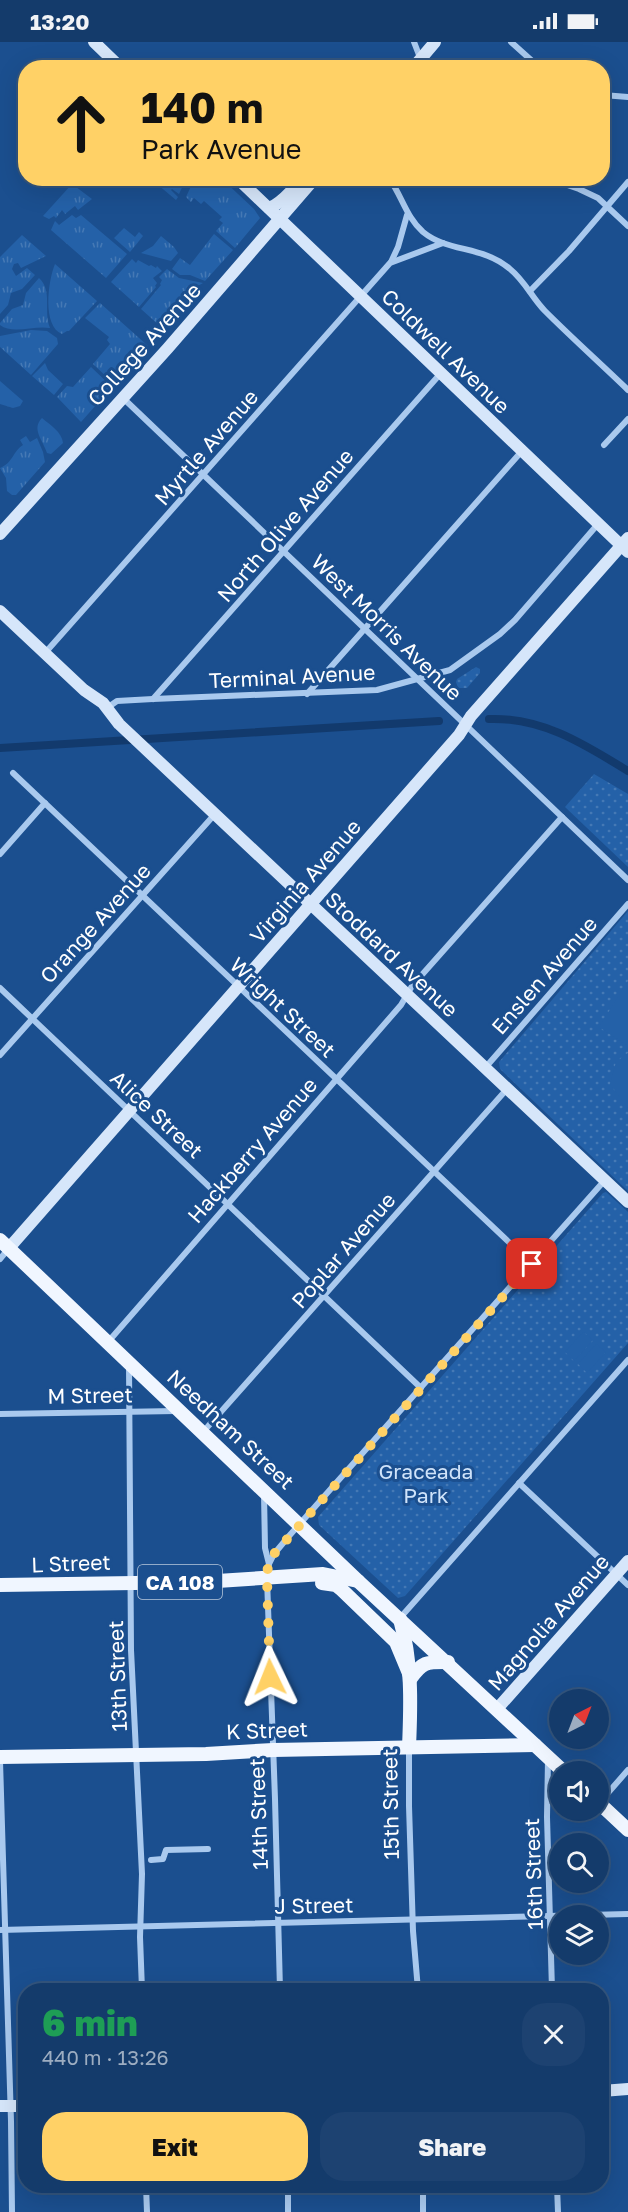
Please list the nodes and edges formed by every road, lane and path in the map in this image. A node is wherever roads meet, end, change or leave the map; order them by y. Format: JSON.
{"nodes":[{"id":1,"x":94,"y":42,"type":"edge"},
{"id":2,"x":414,"y":42,"type":"edge"},
{"id":3,"x":435,"y":42,"type":"edge"},
{"id":4,"x":511,"y":42,"type":"edge"},
{"id":5,"x":113,"y":60,"type":"edge"},
{"id":6,"x":418,"y":60,"type":"edge"},
{"id":7,"x":422,"y":60,"type":"edge"},
{"id":8,"x":531,"y":60,"type":"edge"},
{"id":9,"x":610,"y":96,"type":"edge"},
{"id":10,"x":628,"y":97,"type":"edge"},
{"id":11,"x":628,"y":182,"type":"edge"},
{"id":12,"x":246,"y":186,"type":"edge"},
{"id":13,"x":294,"y":186,"type":"edge"},
{"id":14,"x":308,"y":186,"type":"edge"},
{"id":15,"x":394,"y":186,"type":"edge"},
{"id":16,"x":570,"y":186,"type":"edge"},
{"id":17,"x":606,"y":206,"type":"junction"},
{"id":18,"x":269,"y":208,"type":"junction"},
{"id":19,"x":407,"y":215,"type":"junction"},
{"id":20,"x":280,"y":219,"type":"junction"},
{"id":21,"x":628,"y":226,"type":"edge"},
{"id":22,"x":443,"y":243,"type":"junction"},
{"id":23,"x":390,"y":263,"type":"junction"},
{"id":24,"x":530,"y":291,"type":"junction"},
{"id":25,"x":360,"y":295,"type":"junction"},
{"id":26,"x":441,"y":373,"type":"junction"},
{"id":27,"x":628,"y":390,"type":"edge"},
{"id":28,"x":122,"y":398,"type":"junction"},
{"id":29,"x":628,"y":419,"type":"edge"},
{"id":30,"x":604,"y":445,"type":"dead end"},
{"id":31,"x":522,"y":451,"type":"junction"},
{"id":32,"x":204,"y":475,"type":"junction"},
{"id":33,"x":15,"y":517,"type":"junction"},
{"id":34,"x":598,"y":524,"type":"junction"},
{"id":35,"x":0,"y":527,"type":"edge"},
{"id":36,"x":0,"y":534,"type":"edge"},
{"id":37,"x":626,"y":546,"type":"edge"},
{"id":38,"x":284,"y":551,"type":"junction"},
{"id":39,"x":0,"y":610,"type":"edge"},
{"id":40,"x":365,"y":629,"type":"junction"},
{"id":41,"x":45,"y":653,"type":"junction"},
{"id":42,"x":417,"y":679,"type":"junction"},
{"id":43,"x":307,"y":694,"type":"junction"},
{"id":44,"x":153,"y":699,"type":"junction"},
{"id":45,"x":108,"y":708,"type":"junction"},
{"id":46,"x":465,"y":725,"type":"junction"},
{"id":47,"x":13,"y":773,"type":"dead end"},
{"id":48,"x":45,"y":803,"type":"junction"},
{"id":49,"x":214,"y":814,"type":"junction"},
{"id":50,"x":562,"y":817,"type":"junction"},
{"id":51,"x":0,"y":854,"type":"edge"},
{"id":52,"x":628,"y":880,"type":"edge"},
{"id":53,"x":142,"y":895,"type":"junction"},
{"id":54,"x":311,"y":904,"type":"junction"},
{"id":55,"x":628,"y":904,"type":"edge"},
{"id":56,"x":238,"y":987,"type":"junction"},
{"id":57,"x":0,"y":988,"type":"edge"},
{"id":58,"x":407,"y":994,"type":"junction"},
{"id":59,"x":32,"y":1019,"type":"junction"},
{"id":60,"x":0,"y":1055,"type":"edge"},
{"id":61,"x":485,"y":1068,"type":"junction"},
{"id":62,"x":336,"y":1079,"type":"junction"},
{"id":63,"x":507,"y":1088,"type":"junction"},
{"id":64,"x":129,"y":1111,"type":"junction"},
{"id":65,"x":434,"y":1172,"type":"junction"},
{"id":66,"x":605,"y":1180,"type":"junction"},
{"id":67,"x":628,"y":1202,"type":"edge"},
{"id":68,"x":228,"y":1204,"type":"junction"},
{"id":69,"x":3,"y":1249,"type":"edge"},
{"id":70,"x":532,"y":1264,"type":"junction"},
{"id":71,"x":325,"y":1297,"type":"junction"},
{"id":72,"x":108,"y":1342,"type":"junction"},
{"id":73,"x":628,"y":1360,"type":"edge"},
{"id":74,"x":128,"y":1361,"type":"junction"},
{"id":75,"x":421,"y":1388,"type":"junction"},
{"id":76,"x":130,"y":1411,"type":"junction"},
{"id":77,"x":180,"y":1411,"type":"junction"},
{"id":78,"x":0,"y":1414,"type":"edge"},
{"id":79,"x":203,"y":1432,"type":"junction"},
{"id":80,"x":519,"y":1483,"type":"junction"},
{"id":81,"x":264,"y":1490,"type":"junction"},
{"id":82,"x":300,"y":1524,"type":"junction"},
{"id":83,"x":628,"y":1561,"type":"edge"},
{"id":84,"x":268,"y":1564,"type":"junction"},
{"id":85,"x":617,"y":1574,"type":"junction"},
{"id":86,"x":303,"y":1575,"type":"junction"},
{"id":87,"x":267,"y":1579,"type":"junction"},
{"id":88,"x":358,"y":1581,"type":"junction"},
{"id":89,"x":131,"y":1582,"type":"junction"},
{"id":90,"x":628,"y":1584,"type":"edge"},
{"id":91,"x":0,"y":1585,"type":"edge"},
{"id":92,"x":400,"y":1618,"type":"junction"},
{"id":93,"x":448,"y":1662,"type":"junction"},
{"id":94,"x":411,"y":1678,"type":"junction"},
{"id":95,"x":497,"y":1709,"type":"junction"},
{"id":96,"x":535,"y":1745,"type":"junction"},
{"id":97,"x":409,"y":1747,"type":"junction"},
{"id":98,"x":273,"y":1750,"type":"junction"},
{"id":99,"x":136,"y":1754,"type":"junction"},
{"id":100,"x":548,"y":1757,"type":"junction"},
{"id":101,"x":0,"y":1759,"type":"edge"},
{"id":102,"x":552,"y":1761,"type":"edge"},
{"id":103,"x":628,"y":1770,"type":"edge"},
{"id":104,"x":609,"y":1792,"type":"edge"},
{"id":105,"x":609,"y":1812,"type":"edge"},
{"id":106,"x":628,"y":1830,"type":"edge"},
{"id":107,"x":208,"y":1849,"type":"dead end"},
{"id":108,"x":151,"y":1860,"type":"dead end"},
{"id":109,"x":550,"y":1905,"type":"edge"},
{"id":110,"x":609,"y":1914,"type":"edge"},
{"id":111,"x":628,"y":1914,"type":"edge"},
{"id":112,"x":549,"y":1915,"type":"edge"},
{"id":113,"x":413,"y":1919,"type":"junction"},
{"id":114,"x":279,"y":1923,"type":"junction"},
{"id":115,"x":140,"y":1926,"type":"junction"},
{"id":116,"x":3,"y":1930,"type":"edge"},
{"id":117,"x":551,"y":1965,"type":"edge"},
{"id":118,"x":142,"y":1983,"type":"edge"},
{"id":119,"x":280,"y":1983,"type":"edge"},
{"id":120,"x":418,"y":1983,"type":"edge"},
{"id":121,"x":552,"y":1983,"type":"edge"},
{"id":122,"x":628,"y":2089,"type":"edge"},
{"id":123,"x":609,"y":2090,"type":"edge"},
{"id":124,"x":5,"y":2106,"type":"edge"},
{"id":125,"x":146,"y":2193,"type":"edge"},
{"id":126,"x":288,"y":2193,"type":"edge"},
{"id":127,"x":423,"y":2193,"type":"edge"},
{"id":128,"x":557,"y":2193,"type":"edge"},
{"id":129,"x":12,"y":2212,"type":"edge"},
{"id":130,"x":147,"y":2212,"type":"edge"},
{"id":131,"x":288,"y":2212,"type":"edge"},
{"id":132,"x":423,"y":2212,"type":"edge"},
{"id":133,"x":558,"y":2212,"type":"edge"}],
"edges":[{"from":1,"to":5,"type":"street"},
{"from":2,"to":6,"type":"street"},
{"from":3,"to":7,"type":"street"},
{"from":4,"to":8,"type":"street"},
{"from":9,"to":10,"type":"street"},
{"from":11,"to":17,"type":"street"},
{"from":12,"to":18,"type":"street","name":"Coldwell Avenue"},
{"from":13,"to":18,"type":"street"},
{"from":14,"to":20,"type":"street","name":"College Avenue"},
{"from":15,"to":19,"type":"street"},
{"from":16,"to":17,"type":"street"},
{"from":17,"to":21,"type":"street"},
{"from":17,"to":24,"type":"street"},
{"from":18,"to":20,"type":"street","name":"Coldwell Avenue"},
{"from":19,"to":22,"type":"street"},
{"from":19,"to":23,"type":"street","name":"Myrtle Avenue"},
{"from":20,"to":25,"type":"street","name":"Coldwell Avenue"},
{"from":20,"to":28,"type":"street","name":"College Avenue"},
{"from":22,"to":23,"type":"street","name":"Myrtle Avenue"},
{"from":22,"to":24,"type":"street"},
{"from":23,"to":25,"type":"street","name":"Myrtle Avenue"},
{"from":24,"to":27,"type":"street"},
{"from":25,"to":26,"type":"street","name":"Coldwell Avenue"},
{"from":25,"to":32,"type":"street","name":"Myrtle Avenue"},
{"from":26,"to":31,"type":"street","name":"Coldwell Avenue"},
{"from":26,"to":38,"type":"street","name":"North Olive Avenue"},
{"from":28,"to":32,"type":"street","name":"West Morris Avenue"},
{"from":28,"to":33,"type":"street","name":"College Avenue"},
{"from":29,"to":30,"type":"street"},
{"from":31,"to":34,"type":"street","name":"Coldwell Avenue"},
{"from":31,"to":40,"type":"street"},
{"from":32,"to":38,"type":"street","name":"West Morris Avenue"},
{"from":32,"to":41,"type":"street","name":"Myrtle Avenue"},
{"from":33,"to":35,"type":"street"},
{"from":33,"to":36,"type":"street","name":"College Avenue"},
{"from":34,"to":37,"type":"street","name":"Coldwell Avenue"},
{"from":34,"to":42,"type":"street","name":"Terminal Avenue"},
{"from":37,"to":46,"type":"street","name":"Virginia Avenue"},
{"from":38,"to":40,"type":"street","name":"West Morris Avenue"},
{"from":38,"to":44,"type":"street","name":"North Olive Avenue"},
{"from":39,"to":41,"type":"street","name":"Stoddard Avenue"},
{"from":40,"to":42,"type":"street","name":"West Morris Avenue"},
{"from":40,"to":43,"type":"street"},
{"from":41,"to":45,"type":"street","name":"Stoddard Avenue"},
{"from":42,"to":43,"type":"street","name":"Terminal Avenue"},
{"from":42,"to":46,"type":"street","name":"West Morris Avenue"},
{"from":43,"to":44,"type":"street","name":"Terminal Avenue"},
{"from":44,"to":45,"type":"street","name":"Terminal Avenue"},
{"from":45,"to":49,"type":"street","name":"Stoddard Avenue"},
{"from":46,"to":50,"type":"street","name":"West Morris Avenue"},
{"from":46,"to":54,"type":"street","name":"Virginia Avenue"},
{"from":47,"to":48,"type":"street","name":"Wright Street"},
{"from":48,"to":51,"type":"street"},
{"from":48,"to":53,"type":"street","name":"Wright Street"},
{"from":49,"to":53,"type":"street","name":"Orange Avenue"},
{"from":49,"to":54,"type":"street","name":"Stoddard Avenue"},
{"from":50,"to":52,"type":"street","name":"West Morris Avenue"},
{"from":50,"to":58,"type":"street","name":"Hackberry Avenue"},
{"from":53,"to":56,"type":"street","name":"Wright Street"},
{"from":53,"to":59,"type":"street","name":"Orange Avenue"},
{"from":54,"to":56,"type":"street","name":"Virginia Avenue"},
{"from":54,"to":58,"type":"street","name":"Stoddard Avenue"},
{"from":55,"to":61,"type":"street","name":"Enslen Avenue"},
{"from":56,"to":62,"type":"street","name":"Wright Street"},
{"from":56,"to":64,"type":"street","name":"Virginia Avenue"},
{"from":57,"to":59,"type":"street","name":"Alice Street"},
{"from":58,"to":61,"type":"street","name":"Stoddard Avenue"},
{"from":58,"to":62,"type":"street","name":"Hackberry Avenue"},
{"from":59,"to":60,"type":"street","name":"Orange Avenue"},
{"from":59,"to":64,"type":"street","name":"Alice Street"},
{"from":61,"to":63,"type":"street","name":"Stoddard Avenue"},
{"from":62,"to":65,"type":"street","name":"Wright Street"},
{"from":62,"to":68,"type":"street","name":"Hackberry Avenue"},
{"from":63,"to":65,"type":"street","name":"Poplar Avenue"},
{"from":63,"to":66,"type":"street","name":"Stoddard Avenue"},
{"from":64,"to":68,"type":"street","name":"Alice Street"},
{"from":64,"to":69,"type":"street","name":"Virginia Avenue"},
{"from":65,"to":70,"type":"street","name":"Wright Street"},
{"from":65,"to":71,"type":"street","name":"Poplar Avenue"},
{"from":66,"to":67,"type":"street","name":"Stoddard Avenue"},
{"from":66,"to":70,"type":"street"},
{"from":68,"to":71,"type":"street","name":"Alice Street"},
{"from":68,"to":72,"type":"street","name":"Hackberry Avenue"},
{"from":69,"to":72,"type":"main road","name":"Needham Street"},
{"from":70,"to":75,"type":"street"},
{"from":71,"to":75,"type":"street","name":"Alice Street"},
{"from":71,"to":79,"type":"street","name":"Poplar Avenue"},
{"from":72,"to":74,"type":"main road","name":"Needham Street"},
{"from":73,"to":80,"type":"street"},
{"from":74,"to":76,"type":"street","name":"13th Street"},
{"from":74,"to":77,"type":"main road","name":"Needham Street"},
{"from":75,"to":82,"type":"street"},
{"from":76,"to":77,"type":"street","name":"M Street"},
{"from":76,"to":78,"type":"street","name":"M Street"},
{"from":76,"to":89,"type":"street","name":"13th Street"},
{"from":77,"to":79,"type":"main road","name":"Needham Street"},
{"from":79,"to":81,"type":"main road","name":"Needham Street"},
{"from":80,"to":85,"type":"street"},
{"from":80,"to":92,"type":"street"},
{"from":81,"to":82,"type":"main road","name":"Needham Street"},
{"from":81,"to":84,"type":"street","name":"14th Street"},
{"from":82,"to":84,"type":"street"},
{"from":82,"to":88,"type":"main road","name":"Needham Street"},
{"from":83,"to":85,"type":"street","name":"Magnolia Avenue"},
{"from":84,"to":87,"type":"street","name":"14th Street"},
{"from":85,"to":90,"type":"street"},
{"from":85,"to":95,"type":"street","name":"Magnolia Avenue"},
{"from":86,"to":87,"type":"main road","name":"L Street","number":"CA 108"},
{"from":86,"to":88,"type":"main road","name":"L Street","number":"CA 108"},
{"from":86,"to":94,"type":"main road"},
{"from":87,"to":89,"type":"main road","name":"L Street","number":"CA 108"},
{"from":87,"to":98,"type":"street","name":"14th Street"},
{"from":88,"to":92,"type":"main road","name":"Needham Street"},
{"from":89,"to":91,"type":"main road","name":"L Street","number":"CA 108"},
{"from":89,"to":99,"type":"street","name":"13th Street"},
{"from":92,"to":93,"type":"main road","name":"Needham Street"},
{"from":92,"to":94,"type":"main road","name":"15th Street"},
{"from":93,"to":94,"type":"main road"},
{"from":93,"to":95,"type":"main road","name":"Needham Street"},
{"from":94,"to":97,"type":"main road","name":"15th Street"},
{"from":95,"to":96,"type":"main road","name":"Needham Street"},
{"from":96,"to":97,"type":"main road","name":"K Street"},
{"from":96,"to":100,"type":"main road","name":"Needham Street"},
{"from":97,"to":98,"type":"main road","name":"K Street"},
{"from":97,"to":113,"type":"street","name":"15th Street"},
{"from":98,"to":99,"type":"main road","name":"K Street"},
{"from":98,"to":114,"type":"street","name":"14th Street"},
{"from":99,"to":101,"type":"main road","name":"K Street"},
{"from":99,"to":115,"type":"street","name":"13th Street"},
{"from":100,"to":102,"type":"main road","name":"Needham Street"},
{"from":100,"to":109,"type":"street","name":"16th Street"},
{"from":101,"to":116,"type":"street"},
{"from":103,"to":104,"type":"street"},
{"from":105,"to":106,"type":"main road"},
{"from":107,"to":108,"type":"street"},
{"from":110,"to":111,"type":"street","name":"J Street"},
{"from":112,"to":113,"type":"street","name":"J Street"},
{"from":113,"to":114,"type":"street","name":"J Street"},
{"from":113,"to":120,"type":"street","name":"15th Street"},
{"from":114,"to":115,"type":"street","name":"J Street"},
{"from":114,"to":119,"type":"street","name":"14th Street"},
{"from":115,"to":116,"type":"street","name":"J Street"},
{"from":115,"to":118,"type":"street","name":"13th Street"},
{"from":116,"to":124,"type":"street"},
{"from":117,"to":121,"type":"street","name":"16th Street"},
{"from":122,"to":123,"type":"street"},
{"from":124,"to":129,"type":"street"},
{"from":125,"to":130,"type":"street"},
{"from":126,"to":131,"type":"street"},
{"from":127,"to":132,"type":"street"},
{"from":128,"to":133,"type":"street"}]}
